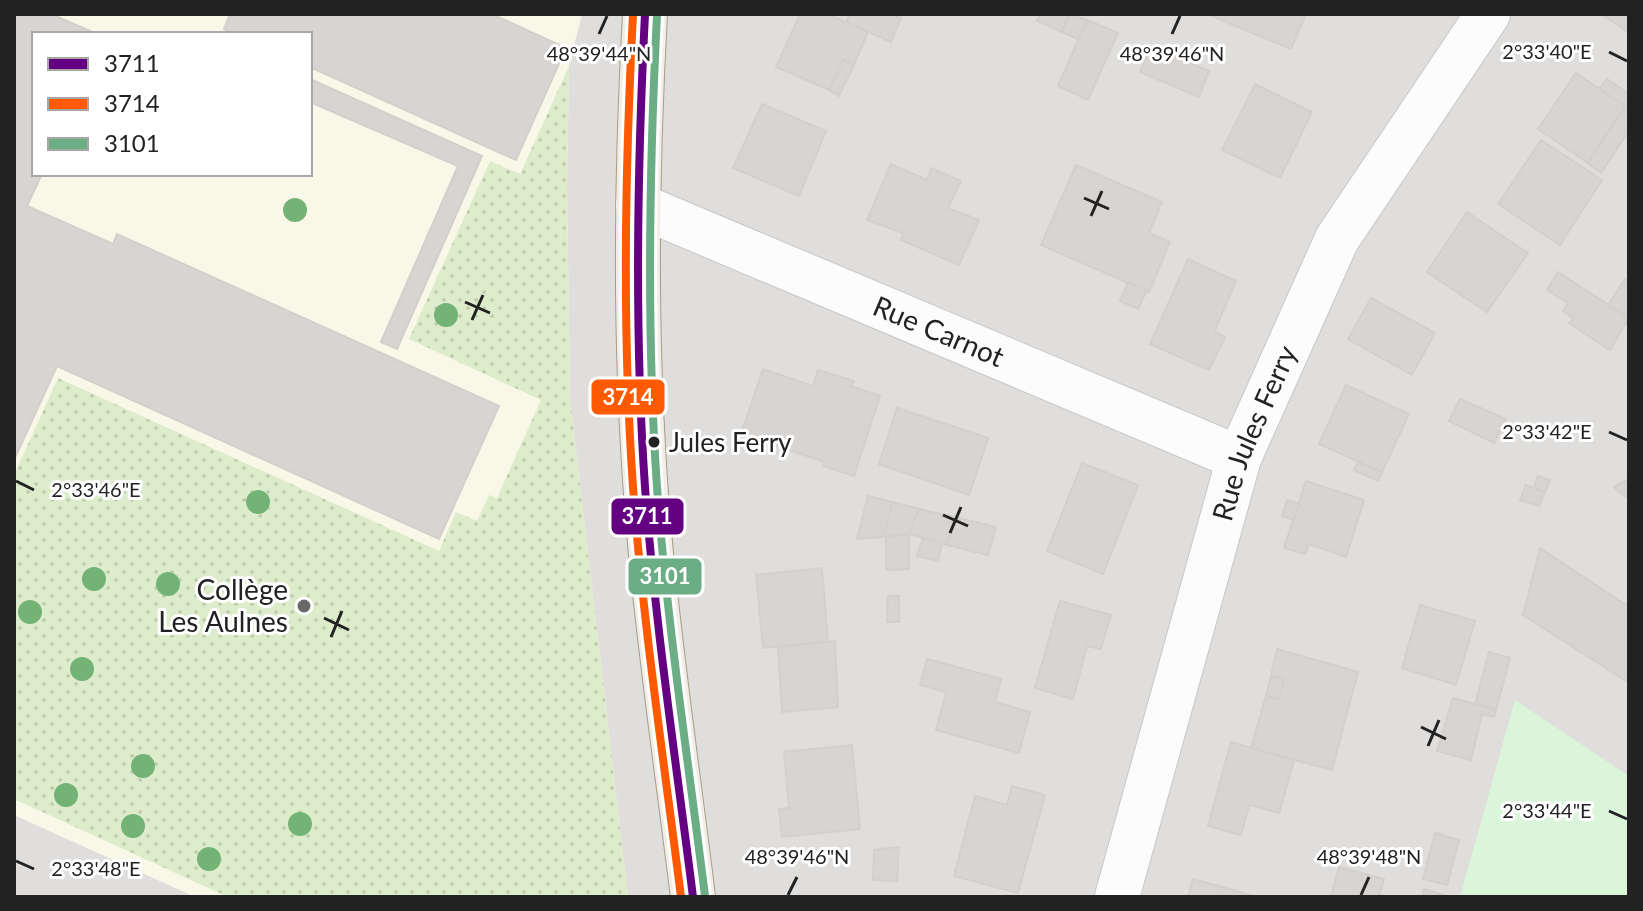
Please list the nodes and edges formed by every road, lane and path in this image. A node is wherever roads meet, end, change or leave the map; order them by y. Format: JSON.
{"nodes":[{"id":1,"x":645,"y":14,"type":"edge"},
{"id":2,"x":1488,"y":14,"type":"edge"},
{"id":3,"x":638,"y":205,"type":"junction"},
{"id":4,"x":1239,"y":458,"type":"junction"},
{"id":5,"x":693,"y":897,"type":"edge"},
{"id":6,"x":1117,"y":897,"type":"edge"}],
"edges":[{"from":1,"to":3,"type":"main road"},
{"from":2,"to":4,"type":"street","name":"Rue Jules Ferry"},
{"from":3,"to":4,"type":"street","name":"Rue Carnot"},
{"from":3,"to":5,"type":"main road"},
{"from":4,"to":6,"type":"street","name":"Rue Jules Ferry"}]}
